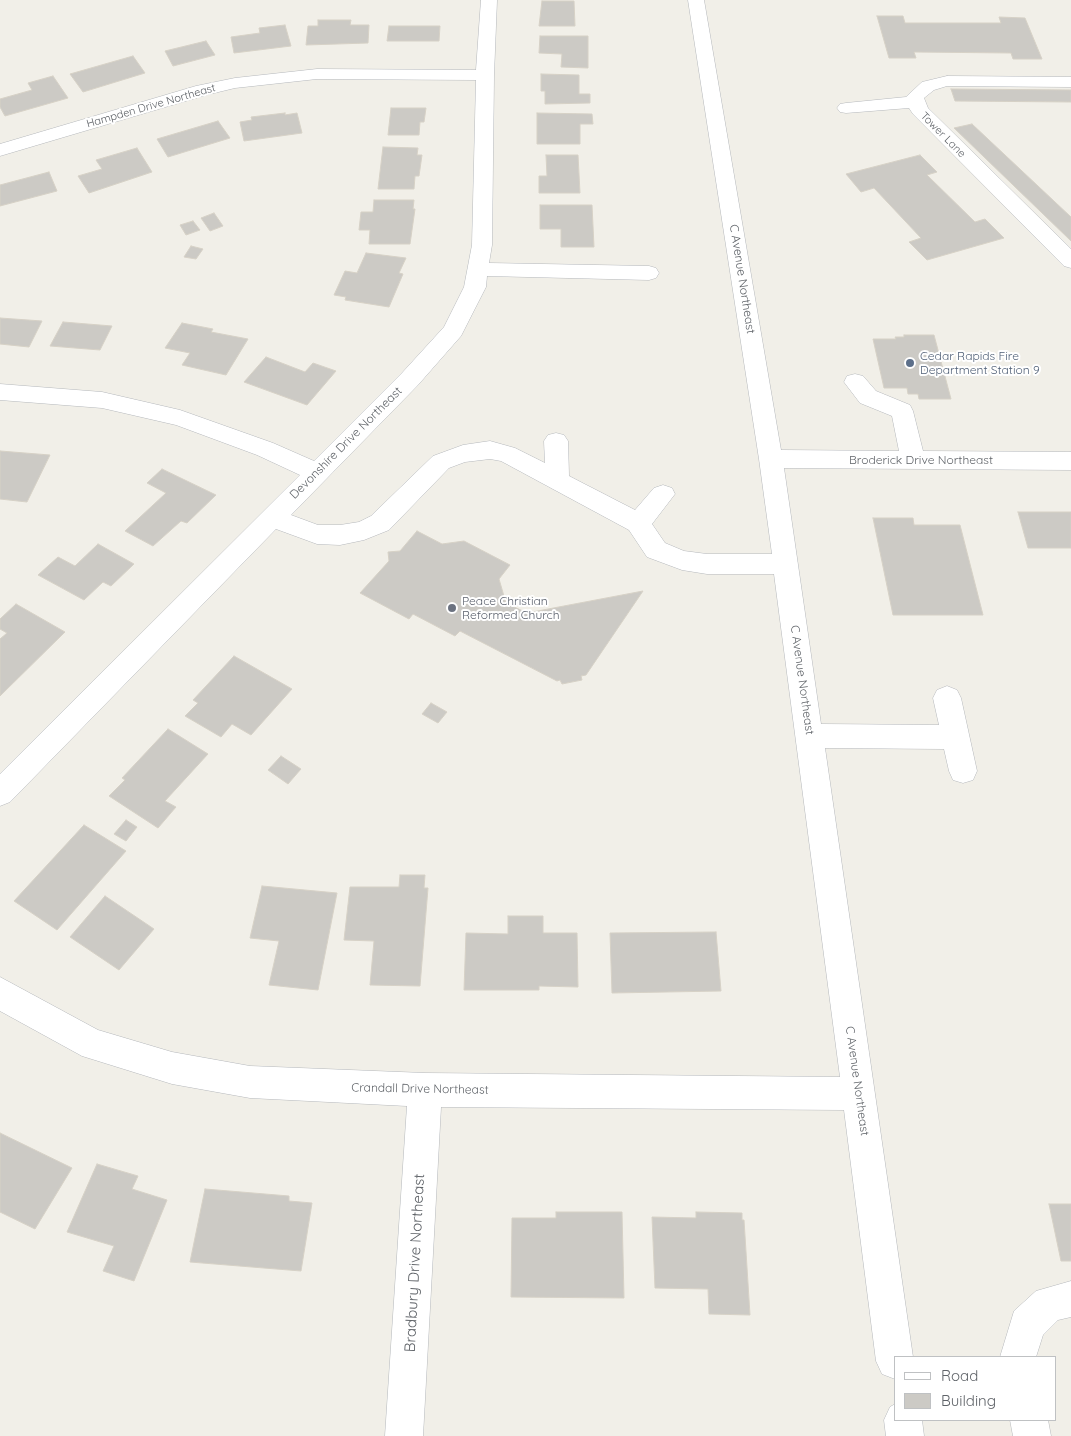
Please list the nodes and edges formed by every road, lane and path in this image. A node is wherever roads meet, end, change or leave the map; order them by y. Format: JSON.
{"nodes":[{"id":1,"x":489,"y":0,"type":"edge"},
{"id":2,"x":696,"y":0,"type":"edge"},
{"id":3,"x":485,"y":75,"type":"junction"},
{"id":4,"x":1071,"y":82,"type":"edge"},
{"id":5,"x":916,"y":102,"type":"junction"},
{"id":6,"x":846,"y":108,"type":"dead end"},
{"id":7,"x":0,"y":150,"type":"edge"},
{"id":8,"x":1071,"y":261,"type":"edge"},
{"id":9,"x":477,"y":270,"type":"junction"},
{"id":10,"x":649,"y":273,"type":"dead end"},
{"id":11,"x":855,"y":382,"type":"dead end"},
{"id":12,"x":0,"y":392,"type":"edge"},
{"id":13,"x":556,"y":441,"type":"dead end"},
{"id":14,"x":771,"y":459,"type":"junction"},
{"id":15,"x":914,"y":460,"type":"junction"},
{"id":16,"x":1071,"y":461,"type":"edge"},
{"id":17,"x":317,"y":473,"type":"junction"},
{"id":18,"x":556,"y":480,"type":"junction"},
{"id":19,"x":663,"y":494,"type":"dead end"},
{"id":20,"x":272,"y":518,"type":"junction"},
{"id":21,"x":638,"y":523,"type":"junction"},
{"id":22,"x":785,"y":564,"type":"junction"},
{"id":23,"x":947,"y":698,"type":"dead end"},
{"id":24,"x":810,"y":736,"type":"junction"},
{"id":25,"x":956,"y":737,"type":"junction"},
{"id":26,"x":963,"y":771,"type":"dead end"},
{"id":27,"x":0,"y":793,"type":"edge"},
{"id":28,"x":0,"y":993,"type":"edge"},
{"id":29,"x":425,"y":1090,"type":"junction"},
{"id":30,"x":858,"y":1094,"type":"junction"},
{"id":31,"x":1071,"y":1299,"type":"edge"},
{"id":32,"x":894,"y":1356,"type":"edge"},
{"id":33,"x":1018,"y":1356,"type":"edge"},
{"id":34,"x":903,"y":1421,"type":"edge"},
{"id":35,"x":1029,"y":1421,"type":"edge"},
{"id":36,"x":404,"y":1436,"type":"edge"},
{"id":37,"x":905,"y":1436,"type":"edge"},
{"id":38,"x":1032,"y":1436,"type":"edge"}],
"edges":[{"from":1,"to":3,"type":"street","name":"Devonshire Drive Northeast"},
{"from":2,"to":14,"type":"street","name":"C Avenue Northeast"},
{"from":3,"to":7,"type":"street","name":"Hampden Drive Northeast"},
{"from":3,"to":9,"type":"street","name":"Devonshire Drive Northeast"},
{"from":4,"to":5,"type":"street","name":"Tower Lane"},
{"from":5,"to":6,"type":"street"},
{"from":5,"to":8,"type":"street","name":"Tower Lane"},
{"from":9,"to":10,"type":"street"},
{"from":9,"to":17,"type":"street","name":"Devonshire Drive Northeast"},
{"from":11,"to":15,"type":"street"},
{"from":12,"to":17,"type":"street"},
{"from":13,"to":18,"type":"street"},
{"from":14,"to":15,"type":"street","name":"Broderick Drive Northeast"},
{"from":14,"to":22,"type":"street","name":"C Avenue Northeast"},
{"from":15,"to":16,"type":"street","name":"Broderick Drive Northeast"},
{"from":17,"to":20,"type":"street","name":"Devonshire Drive Northeast"},
{"from":18,"to":20,"type":"street"},
{"from":18,"to":21,"type":"street"},
{"from":19,"to":21,"type":"street"},
{"from":20,"to":27,"type":"street","name":"Devonshire Drive Northeast"},
{"from":21,"to":22,"type":"street"},
{"from":22,"to":24,"type":"street","name":"C Avenue Northeast"},
{"from":23,"to":25,"type":"street"},
{"from":24,"to":25,"type":"street"},
{"from":24,"to":30,"type":"street","name":"C Avenue Northeast"},
{"from":25,"to":26,"type":"street"},
{"from":28,"to":29,"type":"street","name":"Crandall Drive Northeast"},
{"from":29,"to":30,"type":"street","name":"Crandall Drive Northeast"},
{"from":29,"to":36,"type":"street","name":"Bradbury Drive Northeast"},
{"from":30,"to":32,"type":"street","name":"C Avenue Northeast"},
{"from":31,"to":33,"type":"street"},
{"from":34,"to":37,"type":"street"},
{"from":35,"to":38,"type":"street"}]}
